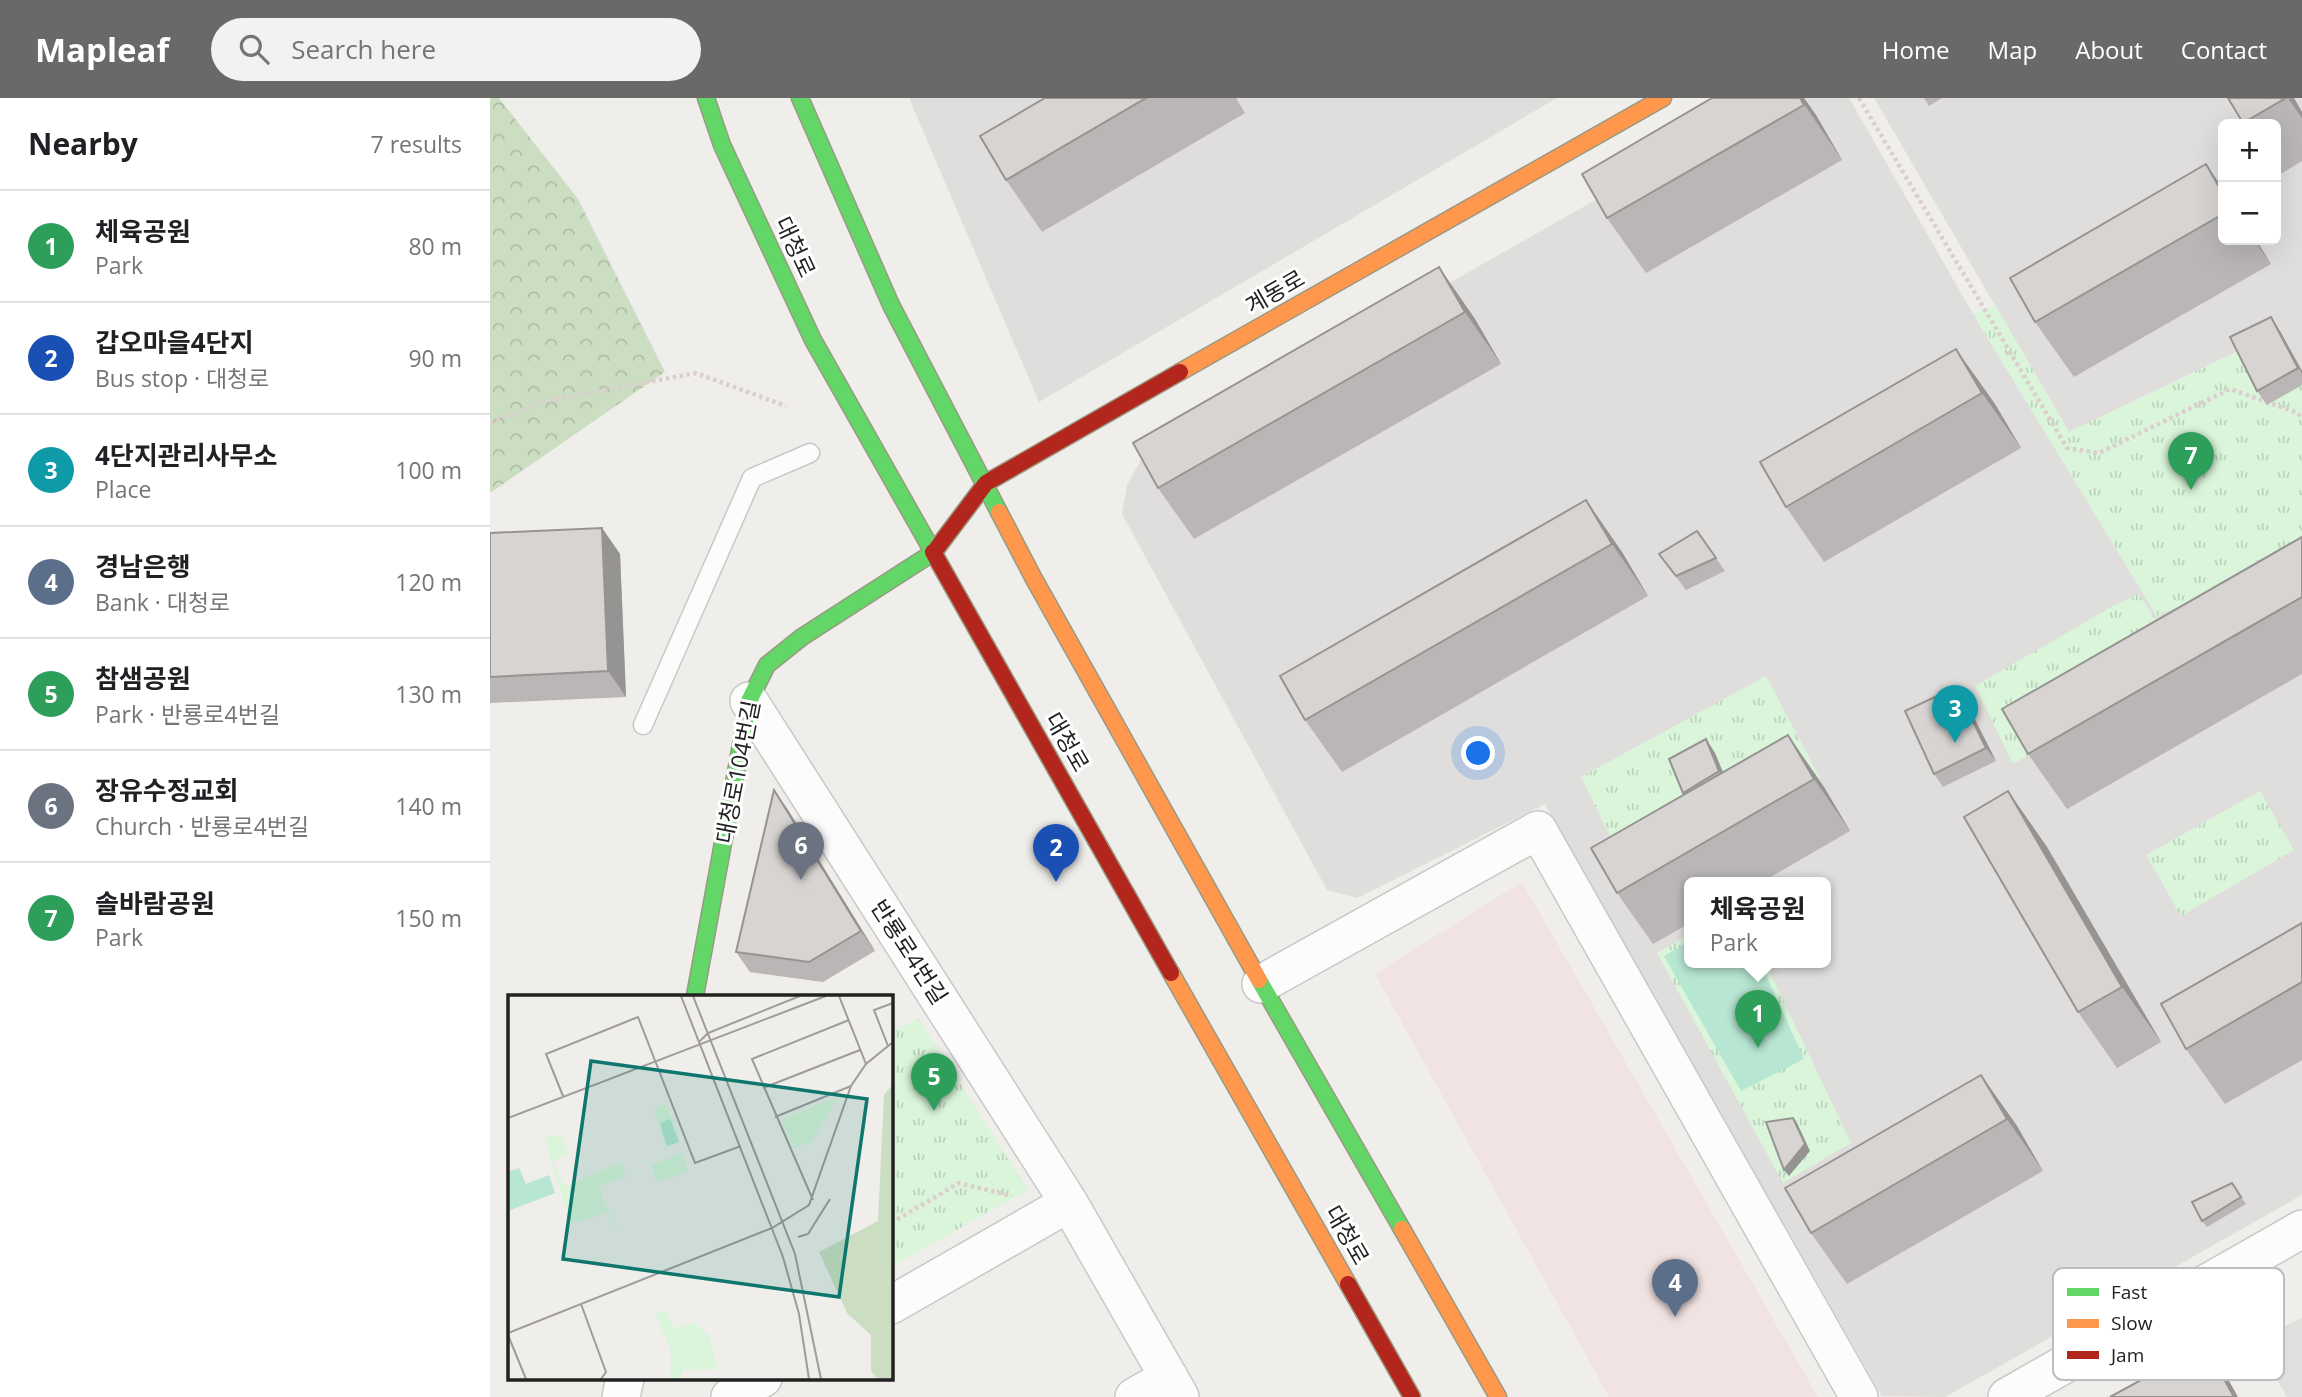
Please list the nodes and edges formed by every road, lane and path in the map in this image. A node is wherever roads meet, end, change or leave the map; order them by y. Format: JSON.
{"nodes":[{"id":1,"x":706,"y":98,"type":"edge"},
{"id":2,"x":800,"y":98,"type":"edge"},
{"id":3,"x":1663,"y":98,"type":"edge"},
{"id":4,"x":1859,"y":98,"type":"edge"},
{"id":5,"x":786,"y":406,"type":"dead end"},
{"id":6,"x":2302,"y":419,"type":"edge"},
{"id":7,"x":490,"y":422,"type":"edge"},
{"id":8,"x":810,"y":453,"type":"dead end"},
{"id":9,"x":986,"y":482,"type":"junction"},
{"id":10,"x":933,"y":553,"type":"junction"},
{"id":11,"x":749,"y":701,"type":"junction"},
{"id":12,"x":643,"y":724,"type":"dead end"},
{"id":13,"x":1261,"y":985,"type":"junction"},
{"id":14,"x":695,"y":995,"type":"edge"},
{"id":15,"x":959,"y":1183,"type":"dead end"},
{"id":16,"x":1069,"y":1203,"type":"junction"},
{"id":17,"x":892,"y":1222,"type":"edge"},
{"id":18,"x":2302,"y":1229,"type":"edge"},
{"id":19,"x":2234,"y":1268,"type":"edge"},
{"id":20,"x":892,"y":1304,"type":"edge"},
{"id":21,"x":2053,"y":1371,"type":"edge"},
{"id":22,"x":760,"y":1380,"type":"edge"},
{"id":23,"x":1175,"y":1387,"type":"edge"},
{"id":24,"x":730,"y":1397,"type":"edge"},
{"id":25,"x":1134,"y":1397,"type":"edge"},
{"id":26,"x":1412,"y":1397,"type":"edge"},
{"id":27,"x":1498,"y":1397,"type":"edge"},
{"id":28,"x":1859,"y":1397,"type":"edge"},
{"id":29,"x":2007,"y":1397,"type":"edge"}],
"edges":[{"from":1,"to":10,"type":"main road","name":"대청로"},
{"from":2,"to":9,"type":"main road"},
{"from":3,"to":9,"type":"main road","name":"계동로"},
{"from":4,"to":6,"type":"path"},
{"from":5,"to":7,"type":"path"},
{"from":8,"to":12,"type":"lane"},
{"from":9,"to":10,"type":"main road","name":"계동로"},
{"from":9,"to":13,"type":"main road"},
{"from":10,"to":11,"type":"main road","name":"대청로104번길"},
{"from":10,"to":26,"type":"main road","name":"대청로"},
{"from":11,"to":14,"type":"main road","name":"대청로104번길"},
{"from":11,"to":16,"type":"street","name":"반룡로4번길"},
{"from":13,"to":27,"type":"main road"},
{"from":13,"to":28,"type":"street"},
{"from":15,"to":17,"type":"path"},
{"from":16,"to":20,"type":"street"},
{"from":16,"to":23,"type":"street","name":"반룡로4번길"},
{"from":18,"to":19,"type":"street"},
{"from":21,"to":29,"type":"street"},
{"from":22,"to":24,"type":"street"},
{"from":23,"to":25,"type":"street","name":"반룡로4번길"}]}
